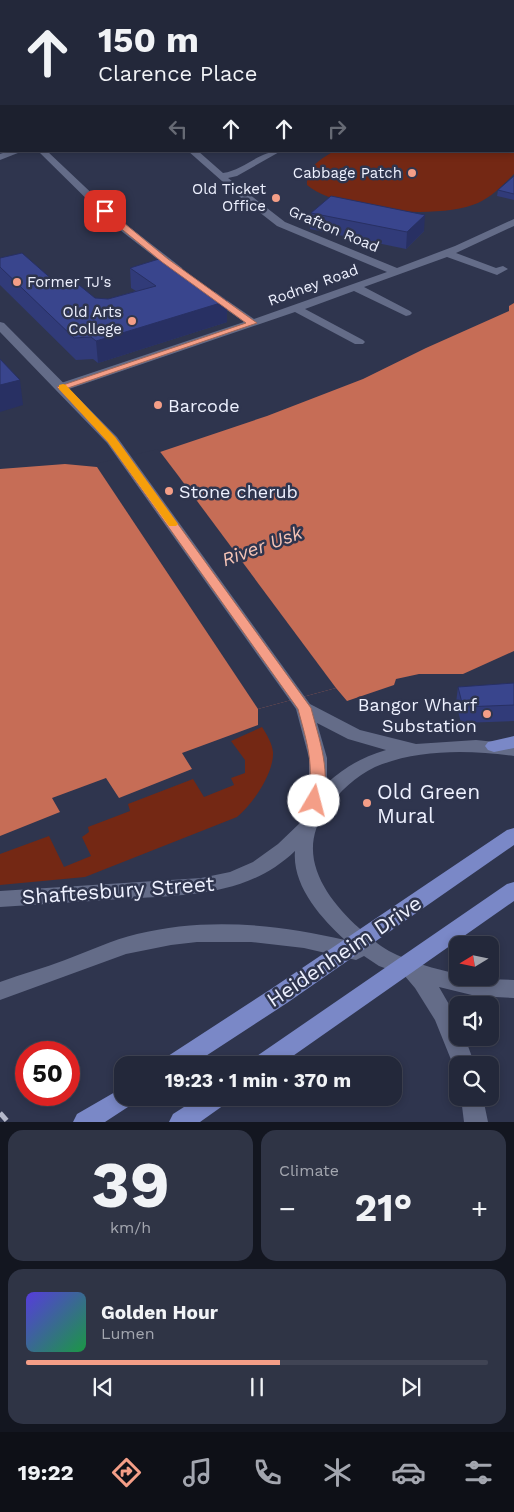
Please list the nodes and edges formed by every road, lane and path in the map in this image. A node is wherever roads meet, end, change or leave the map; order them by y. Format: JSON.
{"nodes":[{"id":1,"x":16,"y":152,"type":"edge"},
{"id":2,"x":43,"y":152,"type":"edge"},
{"id":3,"x":193,"y":152,"type":"edge"},
{"id":4,"x":276,"y":152,"type":"edge"},
{"id":5,"x":0,"y":157,"type":"edge"},
{"id":6,"x":221,"y":176,"type":"junction"},
{"id":7,"x":514,"y":222,"type":"edge"},
{"id":8,"x":448,"y":253,"type":"junction"},
{"id":9,"x":503,"y":269,"type":"dead end"},
{"id":10,"x":397,"y":272,"type":"junction"},
{"id":11,"x":184,"y":274,"type":"edge"},
{"id":12,"x":199,"y":285,"type":"edge"},
{"id":13,"x":355,"y":287,"type":"junction"},
{"id":14,"x":295,"y":308,"type":"junction"},
{"id":15,"x":406,"y":313,"type":"dead end"},
{"id":16,"x":253,"y":323,"type":"junction"},
{"id":17,"x":0,"y":325,"type":"edge"},
{"id":18,"x":358,"y":342,"type":"dead end"},
{"id":19,"x":62,"y":387,"type":"junction"},
{"id":20,"x":301,"y":703,"type":"junction"},
{"id":21,"x":514,"y":742,"type":"edge"},
{"id":22,"x":494,"y":746,"type":"junction"},
{"id":23,"x":421,"y":750,"type":"junction"},
{"id":24,"x":514,"y":750,"type":"edge"},
{"id":25,"x":309,"y":822,"type":"junction"},
{"id":26,"x":514,"y":835,"type":"edge"},
{"id":27,"x":514,"y":890,"type":"edge"},
{"id":28,"x":0,"y":899,"type":"edge"},
{"id":29,"x":382,"y":957,"type":"junction"},
{"id":30,"x":419,"y":974,"type":"junction"},
{"id":31,"x":514,"y":989,"type":"edge"},
{"id":32,"x":0,"y":991,"type":"edge"},
{"id":33,"x":187,"y":1056,"type":"edge"},
{"id":34,"x":275,"y":1056,"type":"edge"},
{"id":35,"x":460,"y":1056,"type":"edge"},
{"id":36,"x":114,"y":1104,"type":"edge"},
{"id":37,"x":204,"y":1106,"type":"edge"},
{"id":38,"x":473,"y":1106,"type":"edge"},
{"id":39,"x":85,"y":1122,"type":"edge"},
{"id":40,"x":181,"y":1122,"type":"edge"},
{"id":41,"x":476,"y":1122,"type":"edge"}],
"edges":[{"from":1,"to":5,"type":"street"},
{"from":2,"to":11,"type":"street"},
{"from":3,"to":6,"type":"street","name":"Grafton Road"},
{"from":4,"to":6,"type":"street"},
{"from":6,"to":10,"type":"street","name":"Grafton Road"},
{"from":7,"to":8,"type":"street","name":"Rodney Road"},
{"from":8,"to":9,"type":"street"},
{"from":8,"to":10,"type":"street","name":"Rodney Road"},
{"from":10,"to":13,"type":"street","name":"Rodney Road"},
{"from":12,"to":16,"type":"street"},
{"from":13,"to":14,"type":"street","name":"Rodney Road"},
{"from":13,"to":15,"type":"street"},
{"from":14,"to":16,"type":"street","name":"Rodney Road"},
{"from":14,"to":18,"type":"street"},
{"from":16,"to":19,"type":"street","name":"Rodney Road"},
{"from":17,"to":19,"type":"street"},
{"from":19,"to":20,"type":"street"},
{"from":20,"to":23,"type":"street"},
{"from":20,"to":25,"type":"street"},
{"from":21,"to":22,"type":"main road"},
{"from":22,"to":23,"type":"street"},
{"from":22,"to":24,"type":"street"},
{"from":23,"to":25,"type":"street","name":"Shaftesbury Street"},
{"from":25,"to":28,"type":"street","name":"Shaftesbury Street"},
{"from":25,"to":29,"type":"street"},
{"from":26,"to":33,"type":"main road","name":"Heidenheim Drive"},
{"from":27,"to":34,"type":"main road"},
{"from":29,"to":30,"type":"street"},
{"from":29,"to":32,"type":"street"},
{"from":30,"to":31,"type":"street"},
{"from":30,"to":35,"type":"street"},
{"from":36,"to":39,"type":"main road"},
{"from":37,"to":40,"type":"main road"},
{"from":38,"to":41,"type":"street"}]}
